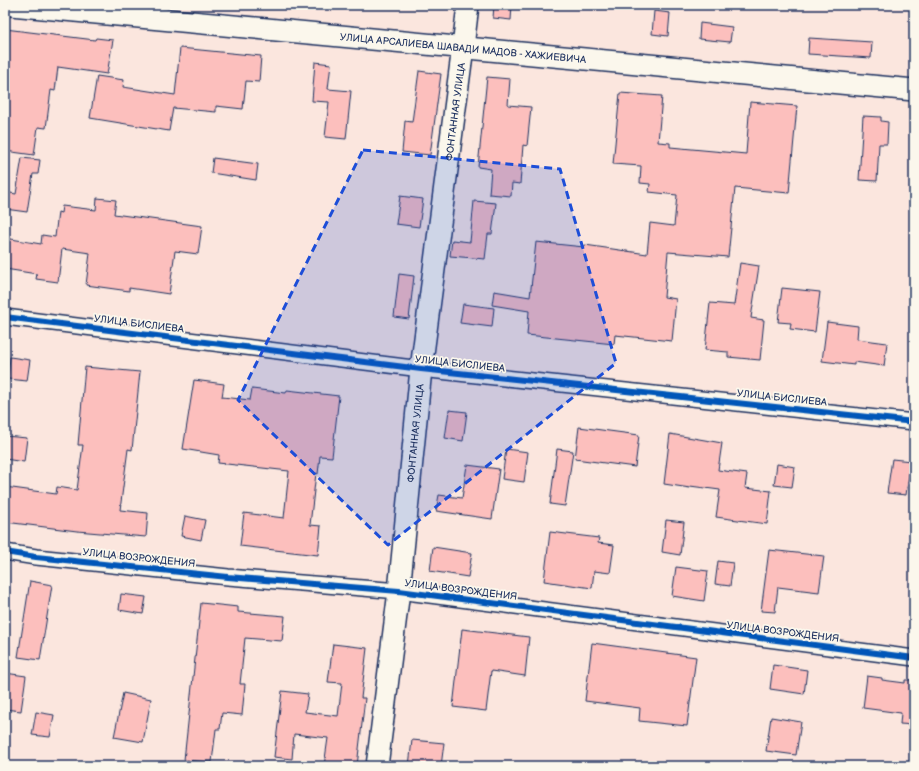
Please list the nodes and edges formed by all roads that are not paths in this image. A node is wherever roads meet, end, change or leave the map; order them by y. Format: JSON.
{"nodes":[{"id":1,"x":11,"y":5,"type":"edge"},
{"id":2,"x":468,"y":5,"type":"edge"},
{"id":3,"x":463,"y":47,"type":"junction"},
{"id":4,"x":914,"y":90,"type":"edge"},
{"id":5,"x":5,"y":317,"type":"edge"},
{"id":6,"x":421,"y":369,"type":"junction"},
{"id":7,"x":914,"y":422,"type":"edge"},
{"id":8,"x":5,"y":552,"type":"edge"},
{"id":9,"x":399,"y":591,"type":"junction"},
{"id":10,"x":914,"y":658,"type":"edge"},
{"id":11,"x":377,"y":766,"type":"edge"}],
"edges":[{"from":1,"to":3,"type":"street","name":"УЛИЦА АРСАЛИЕВА ШАВАДИ МАДОВ - ХАЖИЕВИЧА"},
{"from":2,"to":3,"type":"street","name":"ФОНТАННАЯ УЛИЦА"},
{"from":3,"to":4,"type":"street","name":"УЛИЦА АРСАЛИЕВА ШАВАДИ МАДОВ - ХАЖИЕВИЧА"},
{"from":3,"to":6,"type":"street","name":"ФОНТАННАЯ УЛИЦА"},
{"from":5,"to":6,"type":"street","name":"УЛИЦА БИСЛИЕВА"},
{"from":6,"to":7,"type":"street","name":"УЛИЦА БИСЛИЕВА"},
{"from":6,"to":9,"type":"street","name":"ФОНТАННАЯ УЛИЦА"},
{"from":8,"to":9,"type":"street","name":"УЛИЦА ВОЗРОЖДЕНИЯ"},
{"from":9,"to":10,"type":"street","name":"УЛИЦА ВОЗРОЖДЕНИЯ"},
{"from":9,"to":11,"type":"street","name":"ФОНТАННАЯ УЛИЦА"}]}
